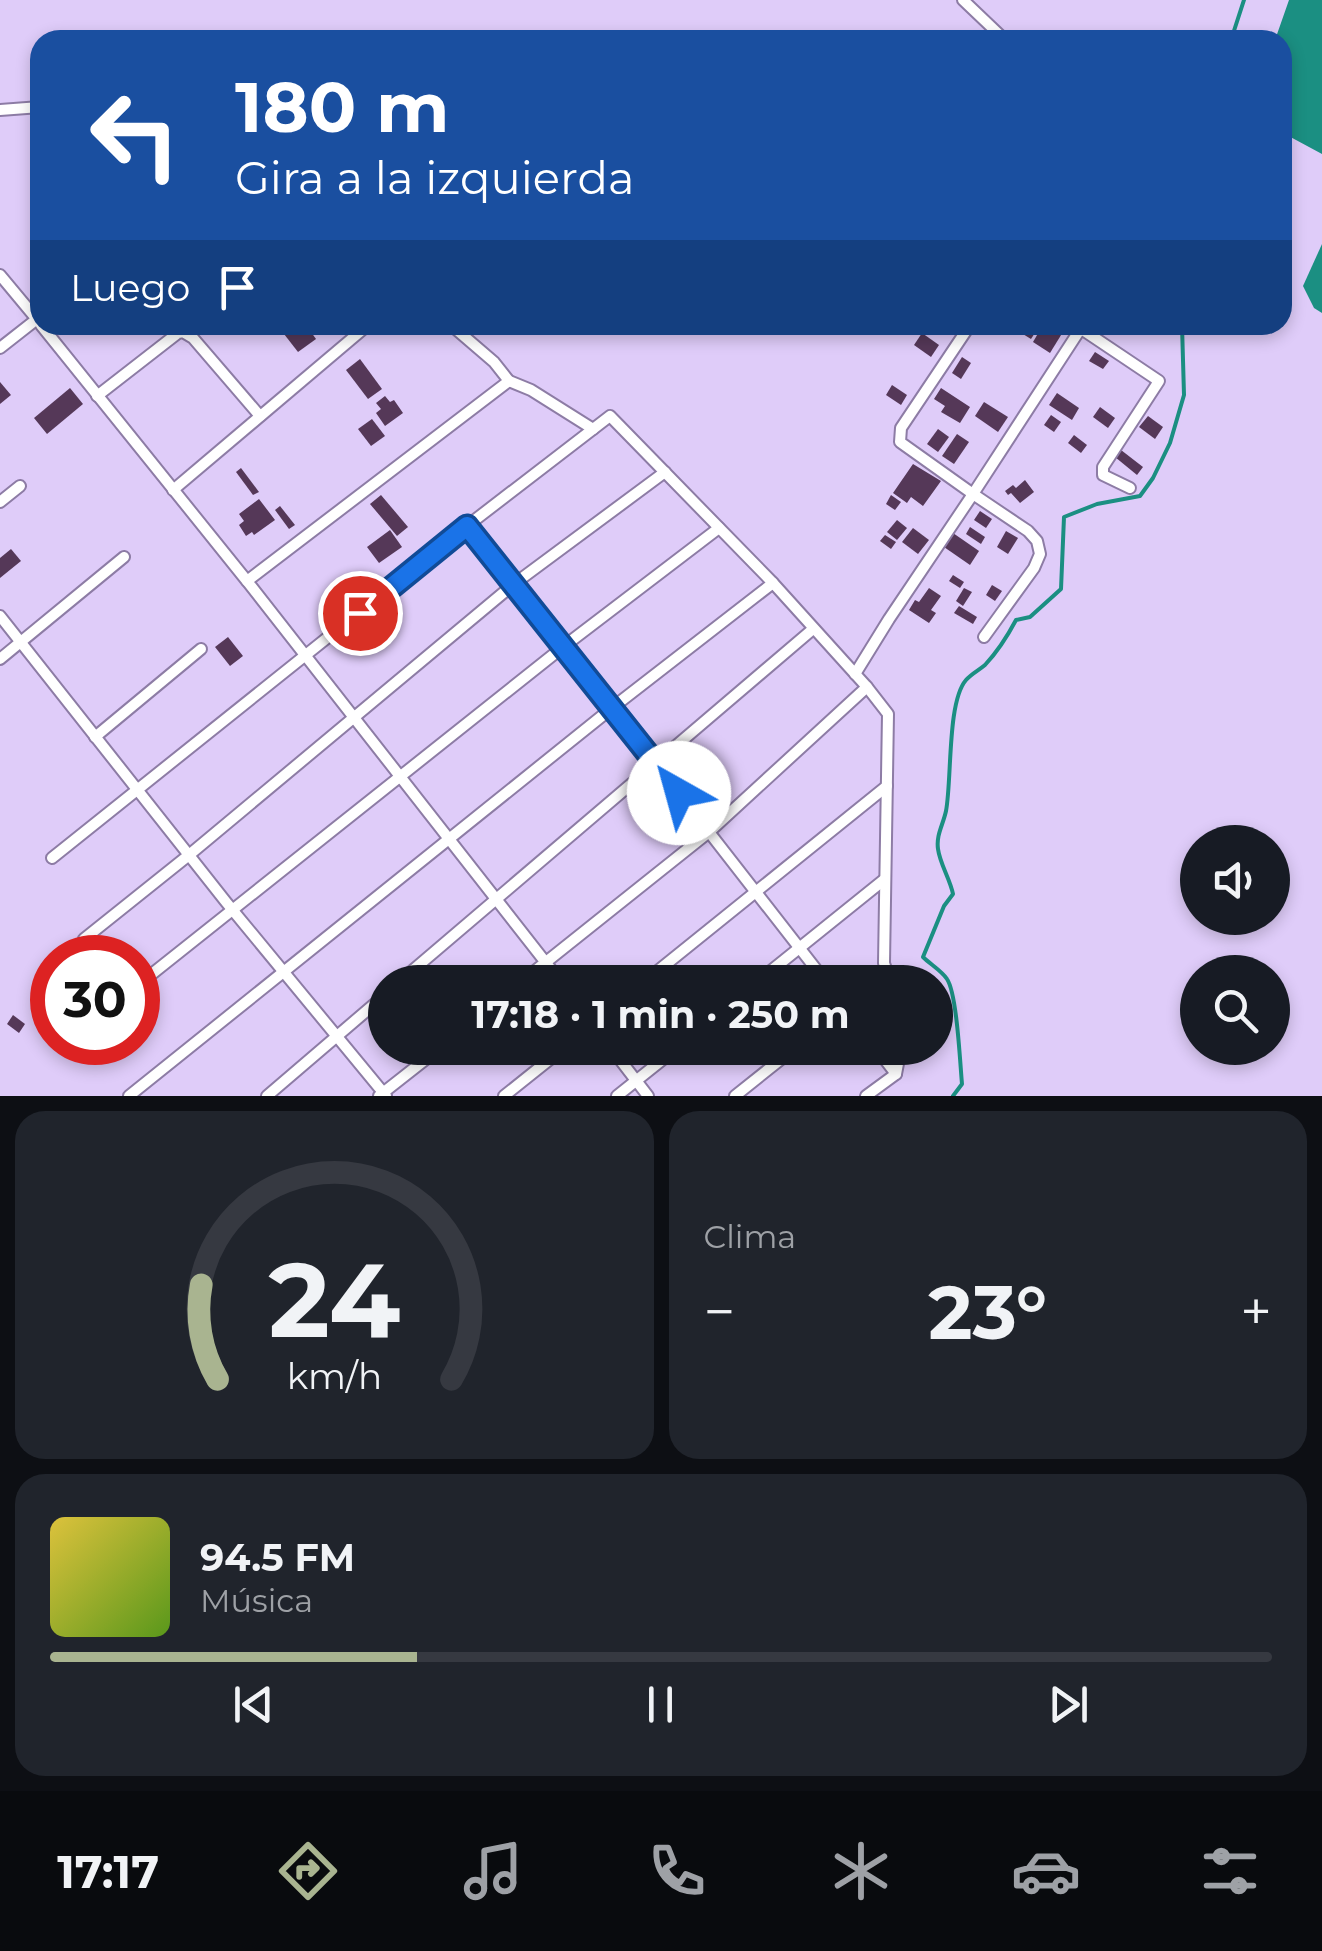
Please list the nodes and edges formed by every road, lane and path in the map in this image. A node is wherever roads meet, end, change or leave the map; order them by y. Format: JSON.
{"nodes":[{"id":1,"x":964,"y":0,"type":"edge"},
{"id":2,"x":995,"y":30,"type":"edge"},
{"id":3,"x":30,"y":108,"type":"edge"},
{"id":4,"x":0,"y":110,"type":"edge"},
{"id":5,"x":0,"y":275,"type":"edge"},
{"id":6,"x":30,"y":310,"type":"edge"},
{"id":7,"x":30,"y":328,"type":"edge"},
{"id":8,"x":50,"y":335,"type":"edge"},
{"id":9,"x":174,"y":335,"type":"edge"},
{"id":10,"x":188,"y":335,"type":"edge"},
{"id":11,"x":356,"y":335,"type":"edge"},
{"id":12,"x":463,"y":335,"type":"edge"},
{"id":13,"x":963,"y":335,"type":"edge"},
{"id":14,"x":1074,"y":335,"type":"edge"},
{"id":15,"x":1093,"y":335,"type":"edge"},
{"id":16,"x":0,"y":348,"type":"edge"},
{"id":17,"x":508,"y":381,"type":"junction"},
{"id":18,"x":97,"y":396,"type":"junction"},
{"id":19,"x":260,"y":416,"type":"junction"},
{"id":20,"x":592,"y":430,"type":"junction"},
{"id":21,"x":664,"y":472,"type":"junction"},
{"id":22,"x":20,"y":486,"type":"dead end"},
{"id":23,"x":1130,"y":488,"type":"dead end"},
{"id":24,"x":174,"y":490,"type":"junction"},
{"id":25,"x":973,"y":494,"type":"junction"},
{"id":26,"x":0,"y":502,"type":"edge"},
{"id":27,"x":467,"y":526,"type":"junction"},
{"id":28,"x":719,"y":528,"type":"junction"},
{"id":29,"x":124,"y":556,"type":"dead end"},
{"id":30,"x":246,"y":580,"type":"junction"},
{"id":31,"x":772,"y":583,"type":"junction"},
{"id":32,"x":514,"y":584,"type":"junction"},
{"id":33,"x":0,"y":616,"type":"edge"},
{"id":34,"x":814,"y":629,"type":"junction"},
{"id":35,"x":984,"y":637,"type":"dead end"},
{"id":36,"x":20,"y":642,"type":"junction"},
{"id":37,"x":563,"y":647,"type":"junction"},
{"id":38,"x":201,"y":649,"type":"dead end"},
{"id":39,"x":306,"y":657,"type":"junction"},
{"id":40,"x":0,"y":659,"type":"edge"},
{"id":41,"x":855,"y":674,"type":"junction"},
{"id":42,"x":867,"y":687,"type":"junction"},
{"id":43,"x":612,"y":708,"type":"junction"},
{"id":44,"x":354,"y":717,"type":"junction"},
{"id":45,"x":96,"y":737,"type":"junction"},
{"id":46,"x":655,"y":763,"type":"junction"},
{"id":47,"x":400,"y":776,"type":"junction"},
{"id":48,"x":887,"y":786,"type":"junction"},
{"id":49,"x":138,"y":790,"type":"junction"},
{"id":50,"x":709,"y":832,"type":"junction"},
{"id":51,"x":450,"y":840,"type":"junction"},
{"id":52,"x":189,"y":856,"type":"junction"},
{"id":53,"x":52,"y":858,"type":"dead end"},
{"id":54,"x":885,"y":880,"type":"junction"},
{"id":55,"x":756,"y":892,"type":"junction"},
{"id":56,"x":496,"y":899,"type":"junction"},
{"id":57,"x":232,"y":910,"type":"junction"},
{"id":58,"x":89,"y":935,"type":"edge"},
{"id":59,"x":800,"y":948,"type":"junction"},
{"id":60,"x":546,"y":963,"type":"junction"},
{"id":61,"x":419,"y":965,"type":"edge"},
{"id":62,"x":543,"y":965,"type":"edge"},
{"id":63,"x":665,"y":965,"type":"edge"},
{"id":64,"x":779,"y":965,"type":"edge"},
{"id":65,"x":813,"y":965,"type":"edge"},
{"id":66,"x":884,"y":965,"type":"edge"},
{"id":67,"x":160,"y":967,"type":"edge"},
{"id":68,"x":284,"y":973,"type":"junction"},
{"id":69,"x":368,"y":1010,"type":"edge"},
{"id":70,"x":337,"y":1036,"type":"junction"},
{"id":71,"x":419,"y":1065,"type":"edge"},
{"id":72,"x":543,"y":1065,"type":"edge"},
{"id":73,"x":624,"y":1065,"type":"edge"},
{"id":74,"x":655,"y":1065,"type":"edge"},
{"id":75,"x":774,"y":1065,"type":"edge"},
{"id":76,"x":889,"y":1065,"type":"edge"},
{"id":77,"x":897,"y":1065,"type":"edge"},
{"id":78,"x":896,"y":1074,"type":"junction"},
{"id":79,"x":636,"y":1080,"type":"junction"},
{"id":80,"x":383,"y":1095,"type":"edge"},
{"id":81,"x":130,"y":1096,"type":"edge"},
{"id":82,"x":267,"y":1096,"type":"edge"},
{"id":83,"x":504,"y":1096,"type":"edge"},
{"id":84,"x":617,"y":1096,"type":"edge"},
{"id":85,"x":648,"y":1096,"type":"edge"},
{"id":86,"x":735,"y":1096,"type":"edge"},
{"id":87,"x":866,"y":1096,"type":"edge"}],
"edges":[{"from":1,"to":2,"type":"street"},
{"from":3,"to":4,"type":"street"},
{"from":5,"to":6,"type":"street"},
{"from":7,"to":16,"type":"street"},
{"from":8,"to":18,"type":"street"},
{"from":9,"to":18,"type":"street"},
{"from":10,"to":19,"type":"street"},
{"from":11,"to":19,"type":"street"},
{"from":12,"to":17,"type":"street"},
{"from":13,"to":25,"type":"street"},
{"from":14,"to":25,"type":"street"},
{"from":15,"to":23,"type":"street"},
{"from":17,"to":20,"type":"street"},
{"from":17,"to":30,"type":"street"},
{"from":18,"to":24,"type":"street"},
{"from":19,"to":24,"type":"street"},
{"from":20,"to":21,"type":"street"},
{"from":20,"to":27,"type":"street"},
{"from":21,"to":28,"type":"street"},
{"from":21,"to":32,"type":"street"},
{"from":22,"to":26,"type":"street"},
{"from":24,"to":30,"type":"street"},
{"from":25,"to":35,"type":"street"},
{"from":25,"to":41,"type":"street"},
{"from":27,"to":32,"type":"street"},
{"from":27,"to":39,"type":"street"},
{"from":28,"to":31,"type":"street"},
{"from":28,"to":37,"type":"street"},
{"from":29,"to":36,"type":"street"},
{"from":30,"to":39,"type":"street"},
{"from":31,"to":34,"type":"street"},
{"from":31,"to":43,"type":"street"},
{"from":32,"to":37,"type":"street"},
{"from":32,"to":44,"type":"street"},
{"from":33,"to":36,"type":"street"},
{"from":34,"to":41,"type":"street"},
{"from":34,"to":46,"type":"street"},
{"from":36,"to":40,"type":"street"},
{"from":36,"to":45,"type":"street"},
{"from":37,"to":43,"type":"street"},
{"from":37,"to":47,"type":"street"},
{"from":38,"to":45,"type":"street"},
{"from":39,"to":44,"type":"street"},
{"from":39,"to":49,"type":"street"},
{"from":41,"to":42,"type":"street"},
{"from":42,"to":48,"type":"street"},
{"from":42,"to":50,"type":"street"},
{"from":43,"to":46,"type":"street"},
{"from":43,"to":51,"type":"street"},
{"from":44,"to":47,"type":"street"},
{"from":44,"to":52,"type":"street"},
{"from":45,"to":49,"type":"street"},
{"from":46,"to":50,"type":"street"},
{"from":46,"to":56,"type":"street"},
{"from":47,"to":51,"type":"street"},
{"from":47,"to":57,"type":"street"},
{"from":48,"to":54,"type":"street"},
{"from":48,"to":55,"type":"street"},
{"from":49,"to":52,"type":"street"},
{"from":49,"to":53,"type":"street"},
{"from":50,"to":55,"type":"street"},
{"from":50,"to":60,"type":"street"},
{"from":51,"to":56,"type":"street"},
{"from":51,"to":68,"type":"street"},
{"from":52,"to":57,"type":"street"},
{"from":52,"to":58,"type":"street"},
{"from":54,"to":59,"type":"street"},
{"from":54,"to":66,"type":"street"},
{"from":55,"to":59,"type":"street"},
{"from":55,"to":63,"type":"street"},
{"from":56,"to":60,"type":"street"},
{"from":56,"to":61,"type":"street"},
{"from":57,"to":67,"type":"street"},
{"from":57,"to":68,"type":"street"},
{"from":59,"to":64,"type":"street"},
{"from":59,"to":65,"type":"street"},
{"from":60,"to":62,"type":"street"},
{"from":68,"to":70,"type":"street"},
{"from":68,"to":81,"type":"street"},
{"from":69,"to":70,"type":"street"},
{"from":70,"to":80,"type":"street"},
{"from":70,"to":82,"type":"street"},
{"from":71,"to":80,"type":"street"},
{"from":72,"to":83,"type":"street"},
{"from":73,"to":79,"type":"street"},
{"from":74,"to":79,"type":"street"},
{"from":75,"to":86,"type":"street"},
{"from":76,"to":78,"type":"street"},
{"from":77,"to":78,"type":"street"},
{"from":78,"to":87,"type":"street"},
{"from":79,"to":84,"type":"street"},
{"from":79,"to":85,"type":"street"}]}
